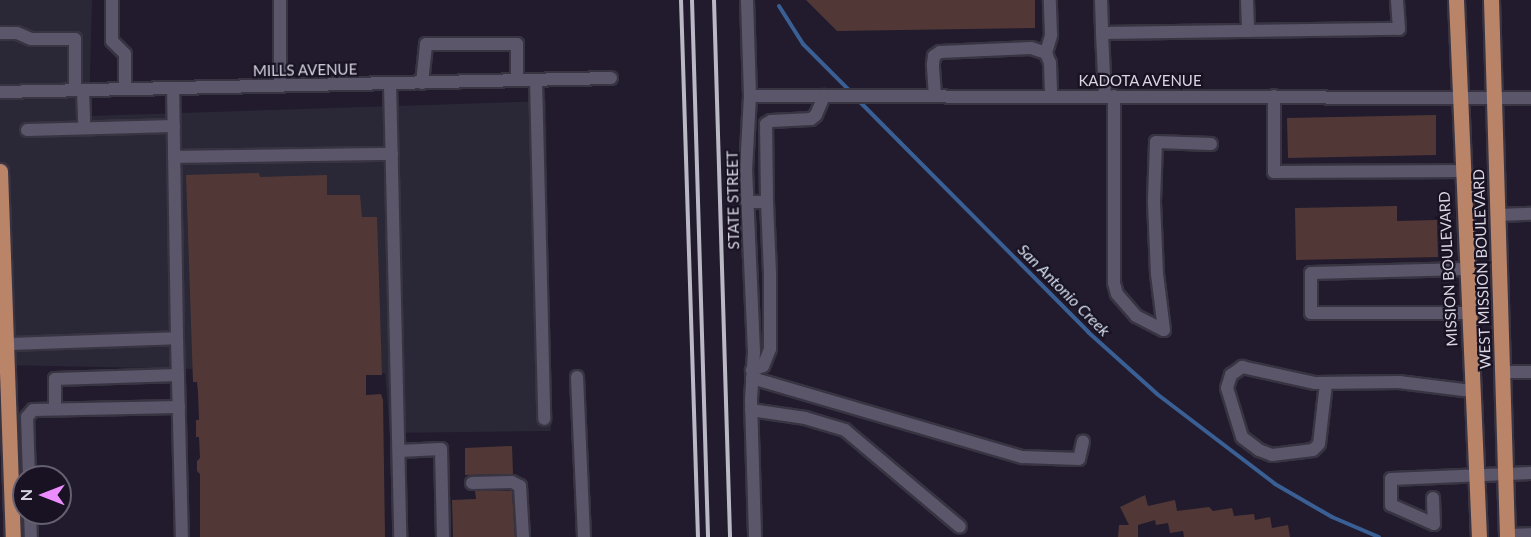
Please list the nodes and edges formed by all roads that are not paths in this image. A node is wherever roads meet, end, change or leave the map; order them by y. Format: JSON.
{"nodes":[{"id":1,"x":112,"y":0,"type":"edge"},
{"id":2,"x":280,"y":0,"type":"edge"},
{"id":3,"x":747,"y":0,"type":"edge"},
{"id":4,"x":1050,"y":0,"type":"edge"},
{"id":5,"x":1101,"y":0,"type":"edge"},
{"id":6,"x":1247,"y":0,"type":"edge"},
{"id":7,"x":1397,"y":0,"type":"edge"},
{"id":8,"x":1456,"y":0,"type":"edge"},
{"id":9,"x":1491,"y":0,"type":"edge"},
{"id":10,"x":1248,"y":31,"type":"junction"},
{"id":11,"x":0,"y":33,"type":"edge"},
{"id":12,"x":1102,"y":33,"type":"junction"},
{"id":13,"x":1046,"y":53,"type":"junction"},
{"id":14,"x":611,"y":78,"type":"dead end"},
{"id":15,"x":517,"y":80,"type":"junction"},
{"id":16,"x":536,"y":80,"type":"junction"},
{"id":17,"x":390,"y":83,"type":"junction"},
{"id":18,"x":422,"y":83,"type":"junction"},
{"id":19,"x":280,"y":86,"type":"junction"},
{"id":20,"x":173,"y":88,"type":"junction"},
{"id":21,"x":79,"y":90,"type":"junction"},
{"id":22,"x":125,"y":90,"type":"junction"},
{"id":23,"x":0,"y":92,"type":"edge"},
{"id":24,"x":750,"y":96,"type":"junction"},
{"id":25,"x":824,"y":96,"type":"junction"},
{"id":26,"x":935,"y":96,"type":"junction"},
{"id":27,"x":1051,"y":96,"type":"junction"},
{"id":28,"x":1109,"y":96,"type":"junction"},
{"id":29,"x":1274,"y":96,"type":"junction"},
{"id":30,"x":1459,"y":96,"type":"junction"},
{"id":31,"x":1494,"y":98,"type":"junction"},
{"id":32,"x":1531,"y":98,"type":"edge"},
{"id":33,"x":174,"y":126,"type":"junction"},
{"id":34,"x":84,"y":128,"type":"junction"},
{"id":35,"x":27,"y":130,"type":"dead end"},
{"id":36,"x":1211,"y":144,"type":"dead end"},
{"id":37,"x":392,"y":154,"type":"junction"},
{"id":38,"x":174,"y":157,"type":"junction"},
{"id":39,"x":0,"y":171,"type":"edge"},
{"id":40,"x":1462,"y":171,"type":"junction"},
{"id":41,"x":747,"y":202,"type":"junction"},
{"id":42,"x":767,"y":202,"type":"junction"},
{"id":43,"x":1531,"y":214,"type":"edge"},
{"id":44,"x":1498,"y":215,"type":"junction"},
{"id":45,"x":1466,"y":269,"type":"junction"},
{"id":46,"x":750,"y":275,"type":"junction"},
{"id":47,"x":770,"y":275,"type":"junction"},
{"id":48,"x":770,"y":313,"type":"junction"},
{"id":49,"x":1468,"y":313,"type":"junction"},
{"id":50,"x":752,"y":314,"type":"junction"},
{"id":51,"x":177,"y":338,"type":"junction"},
{"id":52,"x":4,"y":344,"type":"edge"},
{"id":53,"x":1503,"y":372,"type":"junction"},
{"id":54,"x":1531,"y":372,"type":"edge"},
{"id":55,"x":752,"y":374,"type":"junction"},
{"id":56,"x":178,"y":375,"type":"junction"},
{"id":57,"x":577,"y":377,"type":"dead end"},
{"id":58,"x":1326,"y":383,"type":"junction"},
{"id":59,"x":1471,"y":391,"type":"junction"},
{"id":60,"x":751,"y":405,"type":"junction"},
{"id":61,"x":179,"y":407,"type":"junction"},
{"id":62,"x":55,"y":410,"type":"junction"},
{"id":63,"x":544,"y":419,"type":"dead end"},
{"id":64,"x":1083,"y":441,"type":"dead end"},
{"id":65,"x":399,"y":451,"type":"junction"},
{"id":66,"x":29,"y":465,"type":"edge"},
{"id":67,"x":1531,"y":473,"type":"edge"},
{"id":68,"x":1475,"y":474,"type":"junction"},
{"id":69,"x":1506,"y":474,"type":"junction"},
{"id":70,"x":472,"y":483,"type":"dead end"},
{"id":71,"x":1433,"y":498,"type":"dead end"},
{"id":72,"x":960,"y":527,"type":"dead end"},
{"id":73,"x":1531,"y":534,"type":"edge"},
{"id":74,"x":1507,"y":536,"type":"edge"},
{"id":75,"x":14,"y":537,"type":"edge"},
{"id":76,"x":182,"y":537,"type":"edge"},
{"id":77,"x":400,"y":537,"type":"edge"},
{"id":78,"x":443,"y":537,"type":"edge"},
{"id":79,"x":523,"y":537,"type":"edge"},
{"id":80,"x":584,"y":537,"type":"edge"},
{"id":81,"x":755,"y":537,"type":"edge"},
{"id":82,"x":1479,"y":537,"type":"edge"}],
"edges":[{"from":1,"to":22,"type":"street"},
{"from":2,"to":19,"type":"street"},
{"from":3,"to":24,"type":"street","name":"STATE STREET"},
{"from":4,"to":13,"type":"street"},
{"from":5,"to":12,"type":"street"},
{"from":6,"to":10,"type":"street"},
{"from":7,"to":10,"type":"street"},
{"from":8,"to":30,"type":"main road","name":"MISSION BOULEVARD"},
{"from":9,"to":31,"type":"main road","name":"WEST MISSION BOULEVARD"},
{"from":10,"to":12,"type":"street"},
{"from":11,"to":21,"type":"street"},
{"from":12,"to":28,"type":"street"},
{"from":13,"to":26,"type":"street"},
{"from":13,"to":27,"type":"street"},
{"from":14,"to":16,"type":"street","name":"MILLS AVENUE"},
{"from":15,"to":16,"type":"street","name":"MILLS AVENUE"},
{"from":15,"to":18,"type":"street","name":"MILLS AVENUE"},
{"from":15,"to":18,"type":"street"},
{"from":16,"to":63,"type":"street"},
{"from":17,"to":18,"type":"street","name":"MILLS AVENUE"},
{"from":17,"to":19,"type":"street","name":"MILLS AVENUE"},
{"from":17,"to":37,"type":"street"},
{"from":19,"to":20,"type":"street","name":"MILLS AVENUE"},
{"from":20,"to":22,"type":"street","name":"MILLS AVENUE"},
{"from":20,"to":33,"type":"street"},
{"from":21,"to":22,"type":"street","name":"MILLS AVENUE"},
{"from":21,"to":23,"type":"street","name":"MILLS AVENUE"},
{"from":21,"to":34,"type":"street"},
{"from":24,"to":25,"type":"street","name":"KADOTA AVENUE"},
{"from":24,"to":41,"type":"street","name":"STATE STREET"},
{"from":25,"to":26,"type":"street","name":"KADOTA AVENUE"},
{"from":25,"to":42,"type":"street"},
{"from":26,"to":27,"type":"street","name":"KADOTA AVENUE"},
{"from":27,"to":28,"type":"street","name":"KADOTA AVENUE"},
{"from":28,"to":29,"type":"street","name":"KADOTA AVENUE"},
{"from":28,"to":36,"type":"street"},
{"from":29,"to":30,"type":"street","name":"KADOTA AVENUE"},
{"from":29,"to":40,"type":"street"},
{"from":30,"to":31,"type":"street","name":"KADOTA AVENUE"},
{"from":30,"to":40,"type":"main road","name":"MISSION BOULEVARD"},
{"from":31,"to":32,"type":"street","name":"KADOTA AVENUE"},
{"from":31,"to":44,"type":"main road","name":"WEST MISSION BOULEVARD"},
{"from":33,"to":34,"type":"street"},
{"from":33,"to":38,"type":"street"},
{"from":34,"to":35,"type":"street"},
{"from":37,"to":38,"type":"street"},
{"from":37,"to":65,"type":"street"},
{"from":38,"to":51,"type":"street"},
{"from":39,"to":52,"type":"main road"},
{"from":40,"to":45,"type":"main road","name":"MISSION BOULEVARD"},
{"from":41,"to":42,"type":"street"},
{"from":41,"to":46,"type":"street","name":"STATE STREET"},
{"from":42,"to":47,"type":"street"},
{"from":43,"to":44,"type":"street"},
{"from":44,"to":53,"type":"main road","name":"WEST MISSION BOULEVARD"},
{"from":45,"to":49,"type":"main road","name":"MISSION BOULEVARD"},
{"from":45,"to":49,"type":"street"},
{"from":46,"to":47,"type":"street"},
{"from":46,"to":50,"type":"street","name":"STATE STREET"},
{"from":47,"to":48,"type":"street"},
{"from":48,"to":50,"type":"street"},
{"from":48,"to":55,"type":"street"},
{"from":49,"to":59,"type":"main road","name":"MISSION BOULEVARD"},
{"from":50,"to":55,"type":"street","name":"STATE STREET"},
{"from":51,"to":52,"type":"street"},
{"from":51,"to":56,"type":"street"},
{"from":52,"to":75,"type":"main road"},
{"from":53,"to":54,"type":"street"},
{"from":53,"to":69,"type":"main road","name":"WEST MISSION BOULEVARD"},
{"from":55,"to":60,"type":"street","name":"STATE STREET"},
{"from":55,"to":64,"type":"street"},
{"from":56,"to":61,"type":"street"},
{"from":56,"to":62,"type":"street"},
{"from":57,"to":80,"type":"street"},
{"from":58,"to":58,"type":"street"},
{"from":58,"to":59,"type":"street"},
{"from":59,"to":68,"type":"main road","name":"MISSION BOULEVARD"},
{"from":60,"to":72,"type":"street"},
{"from":60,"to":81,"type":"street","name":"STATE STREET"},
{"from":61,"to":62,"type":"street"},
{"from":61,"to":76,"type":"street"},
{"from":62,"to":66,"type":"street"},
{"from":65,"to":77,"type":"street"},
{"from":65,"to":78,"type":"street"},
{"from":67,"to":69,"type":"street"},
{"from":68,"to":69,"type":"street"},
{"from":68,"to":71,"type":"street"},
{"from":68,"to":82,"type":"main road","name":"MISSION BOULEVARD"},
{"from":69,"to":74,"type":"main road","name":"WEST MISSION BOULEVARD"},
{"from":70,"to":79,"type":"street"},
{"from":73,"to":74,"type":"street"}]}
